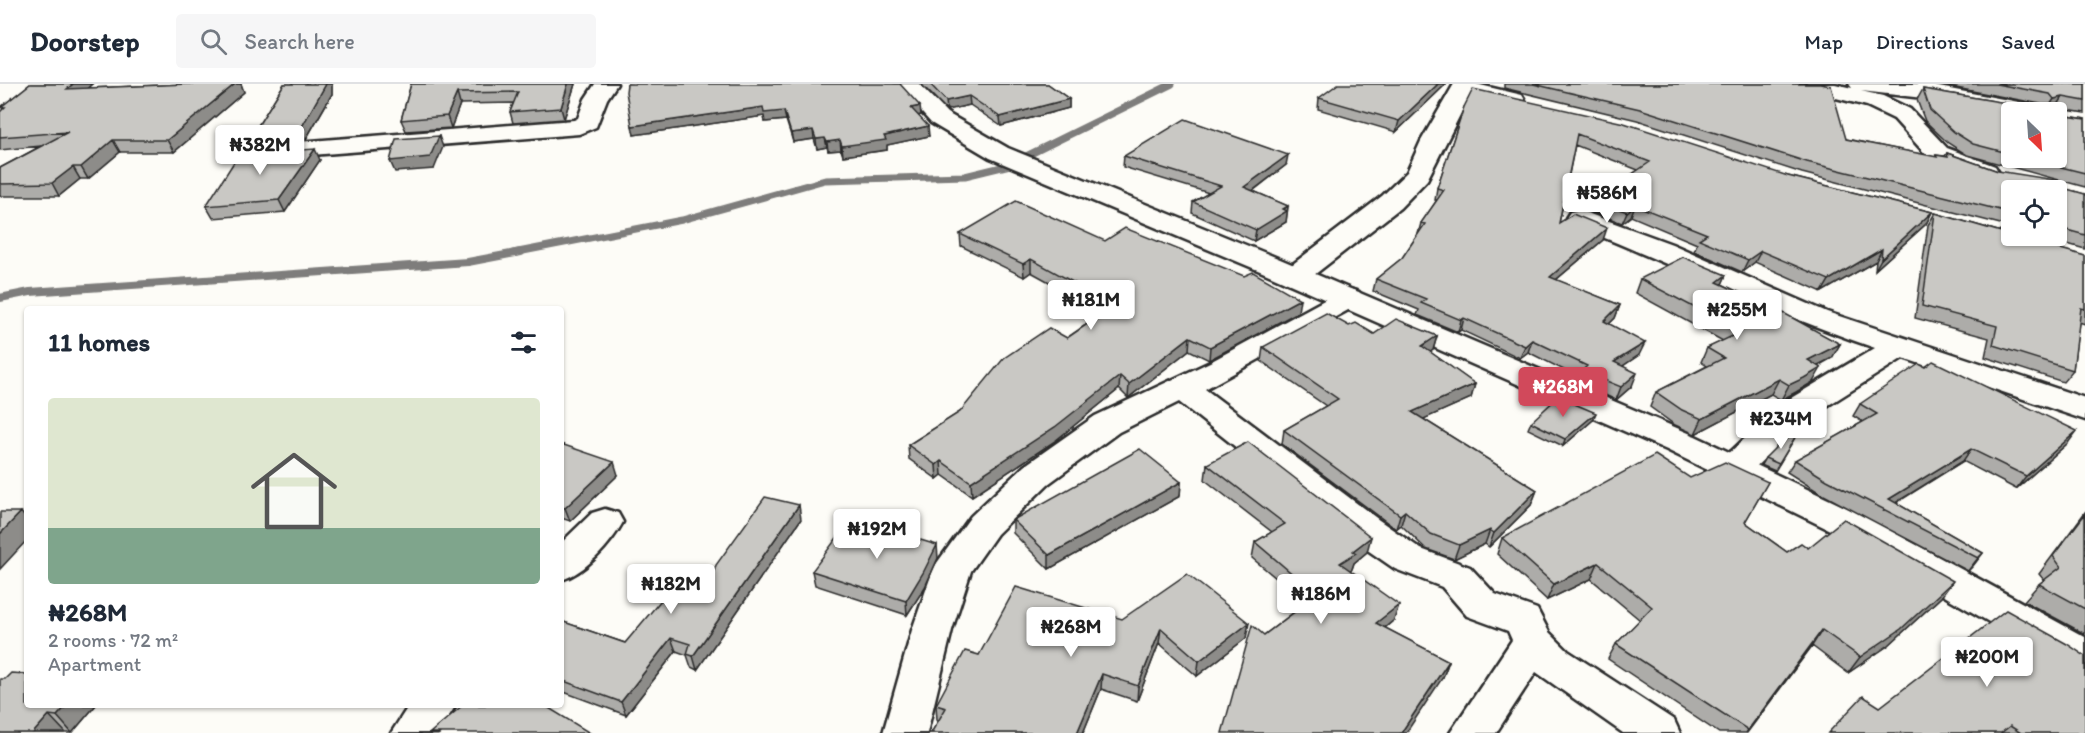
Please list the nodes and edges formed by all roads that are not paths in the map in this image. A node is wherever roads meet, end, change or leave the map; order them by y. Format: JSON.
{"nodes":[{"id":1,"x":907,"y":84,"type":"edge"},
{"id":2,"x":1809,"y":84,"type":"edge"},
{"id":3,"x":610,"y":85,"type":"edge"},
{"id":4,"x":1464,"y":86,"type":"edge"},
{"id":5,"x":1856,"y":88,"type":"edge"},
{"id":6,"x":1540,"y":106,"type":"edge"},
{"id":7,"x":2001,"y":106,"type":"edge"},
{"id":8,"x":247,"y":153,"type":"edge"},
{"id":9,"x":2009,"y":178,"type":"edge"},
{"id":10,"x":1579,"y":218,"type":"edge"},
{"id":11,"x":1295,"y":276,"type":"junction"},
{"id":12,"x":1349,"y":298,"type":"junction"},
{"id":13,"x":1901,"y":345,"type":"junction"},
{"id":14,"x":1183,"y":389,"type":"junction"},
{"id":15,"x":2085,"y":410,"type":"edge"},
{"id":16,"x":1734,"y":468,"type":"junction"},
{"id":17,"x":605,"y":522,"type":"dead end"},
{"id":18,"x":564,"y":563,"type":"edge"},
{"id":19,"x":1533,"y":642,"type":"junction"},
{"id":20,"x":2085,"y":657,"type":"edge"},
{"id":21,"x":432,"y":708,"type":"edge"},
{"id":22,"x":915,"y":731,"type":"edge"},
{"id":23,"x":413,"y":733,"type":"edge"},
{"id":24,"x":1472,"y":733,"type":"edge"},
{"id":25,"x":1658,"y":733,"type":"edge"}],
"edges":[{"from":1,"to":11,"type":"street"},
{"from":2,"to":5,"type":"street"},
{"from":3,"to":8,"type":"street"},
{"from":4,"to":6,"type":"street"},
{"from":4,"to":11,"type":"street"},
{"from":5,"to":7,"type":"street"},
{"from":5,"to":9,"type":"street"},
{"from":10,"to":13,"type":"street"},
{"from":11,"to":12,"type":"street"},
{"from":12,"to":14,"type":"street"},
{"from":12,"to":16,"type":"street"},
{"from":13,"to":15,"type":"street"},
{"from":13,"to":16,"type":"street"},
{"from":14,"to":19,"type":"street"},
{"from":14,"to":22,"type":"street"},
{"from":16,"to":20,"type":"street"},
{"from":17,"to":18,"type":"street"},
{"from":19,"to":24,"type":"street"},
{"from":19,"to":25,"type":"street"},
{"from":21,"to":23,"type":"street"}]}
